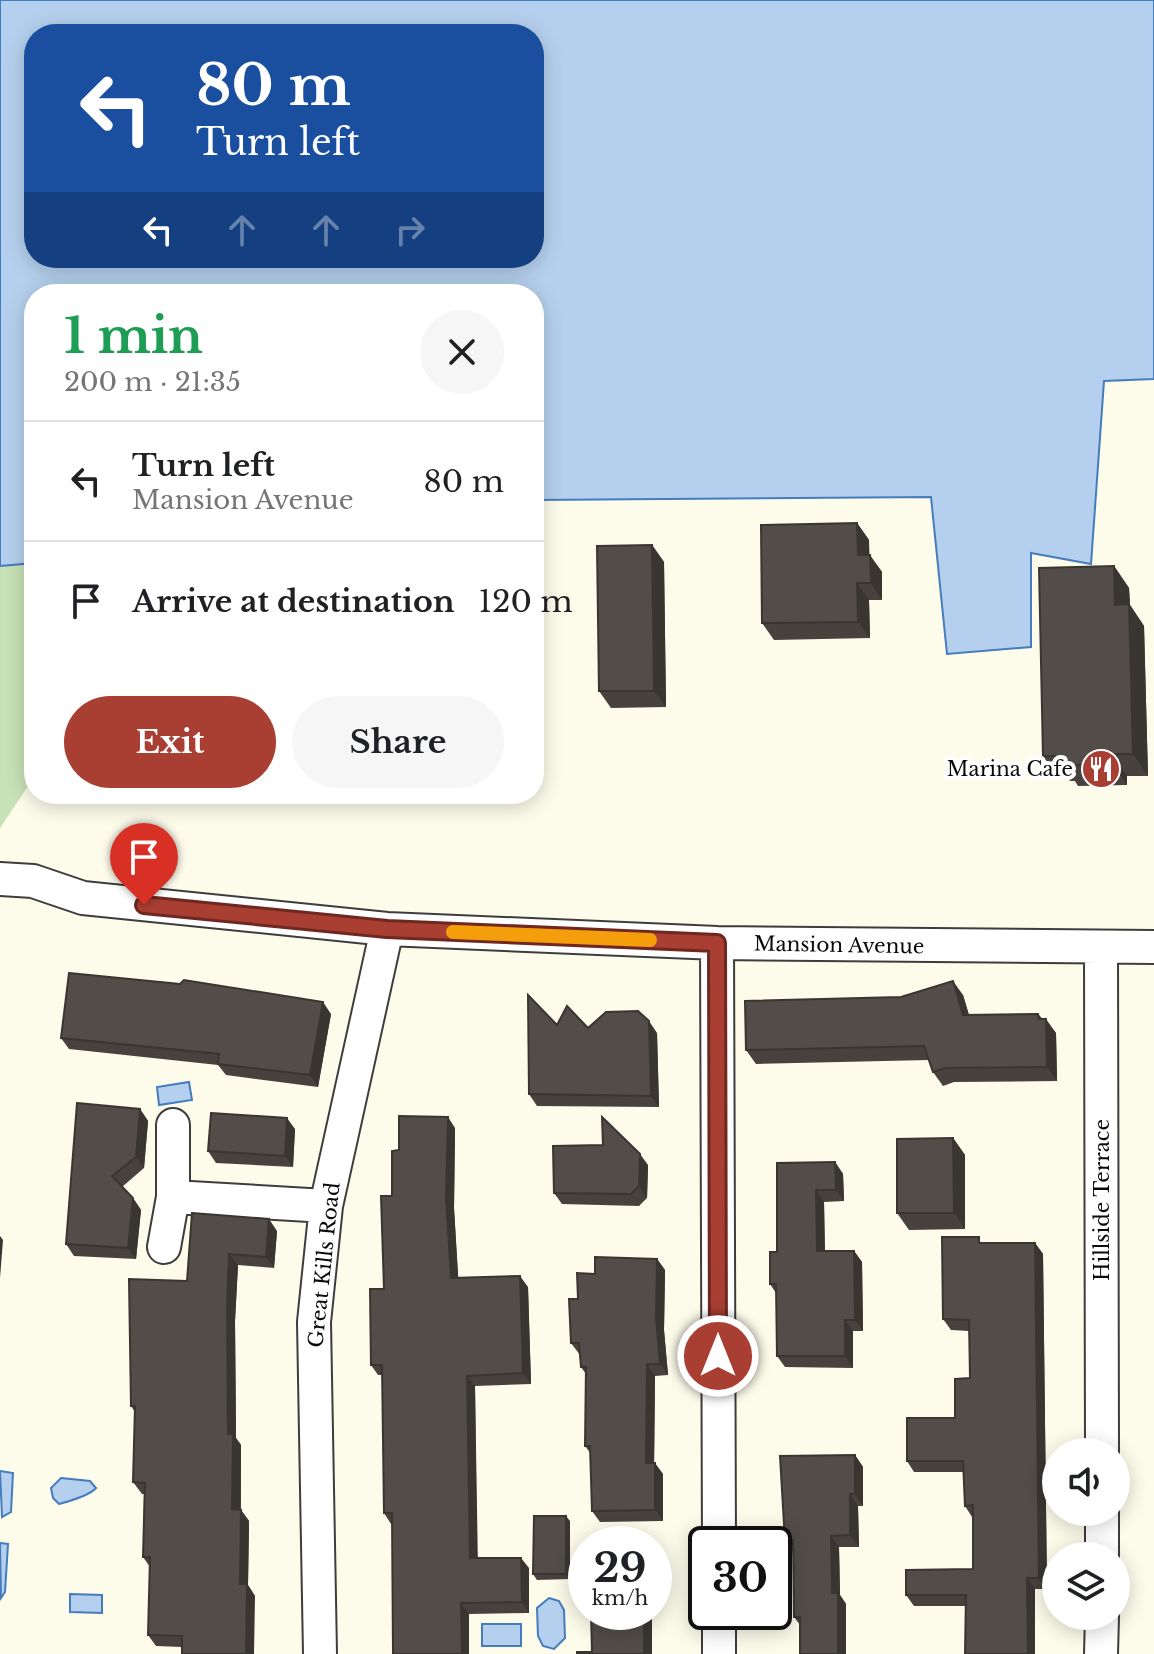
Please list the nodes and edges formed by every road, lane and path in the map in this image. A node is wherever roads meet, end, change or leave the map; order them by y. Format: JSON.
{"nodes":[{"id":1,"x":0,"y":879,"type":"edge"},
{"id":2,"x":387,"y":929,"type":"junction"},
{"id":3,"x":717,"y":943,"type":"junction"},
{"id":4,"x":1154,"y":947,"type":"edge"},
{"id":5,"x":1101,"y":949,"type":"junction"},
{"id":6,"x":173,"y":1125,"type":"dead end"},
{"id":7,"x":173,"y":1197,"type":"junction"},
{"id":8,"x":326,"y":1206,"type":"junction"},
{"id":9,"x":164,"y":1247,"type":"dead end"},
{"id":10,"x":1102,"y":1438,"type":"edge"},
{"id":11,"x":719,"y":1526,"type":"edge"},
{"id":12,"x":719,"y":1630,"type":"edge"},
{"id":13,"x":1102,"y":1630,"type":"edge"},
{"id":14,"x":320,"y":1654,"type":"edge"},
{"id":15,"x":719,"y":1654,"type":"edge"},
{"id":16,"x":1101,"y":1654,"type":"edge"}],
"edges":[{"from":1,"to":2,"type":"street","name":"Mansion Avenue"},
{"from":2,"to":3,"type":"street","name":"Mansion Avenue"},
{"from":2,"to":8,"type":"street","name":"Great Kills Road"},
{"from":3,"to":5,"type":"street","name":"Mansion Avenue"},
{"from":3,"to":11,"type":"street"},
{"from":4,"to":5,"type":"street","name":"Mansion Avenue"},
{"from":5,"to":10,"type":"street","name":"Hillside Terrace"},
{"from":6,"to":7,"type":"street"},
{"from":7,"to":8,"type":"street"},
{"from":7,"to":9,"type":"street"},
{"from":8,"to":14,"type":"street","name":"Great Kills Road"},
{"from":12,"to":15,"type":"street"},
{"from":13,"to":16,"type":"street"}]}
